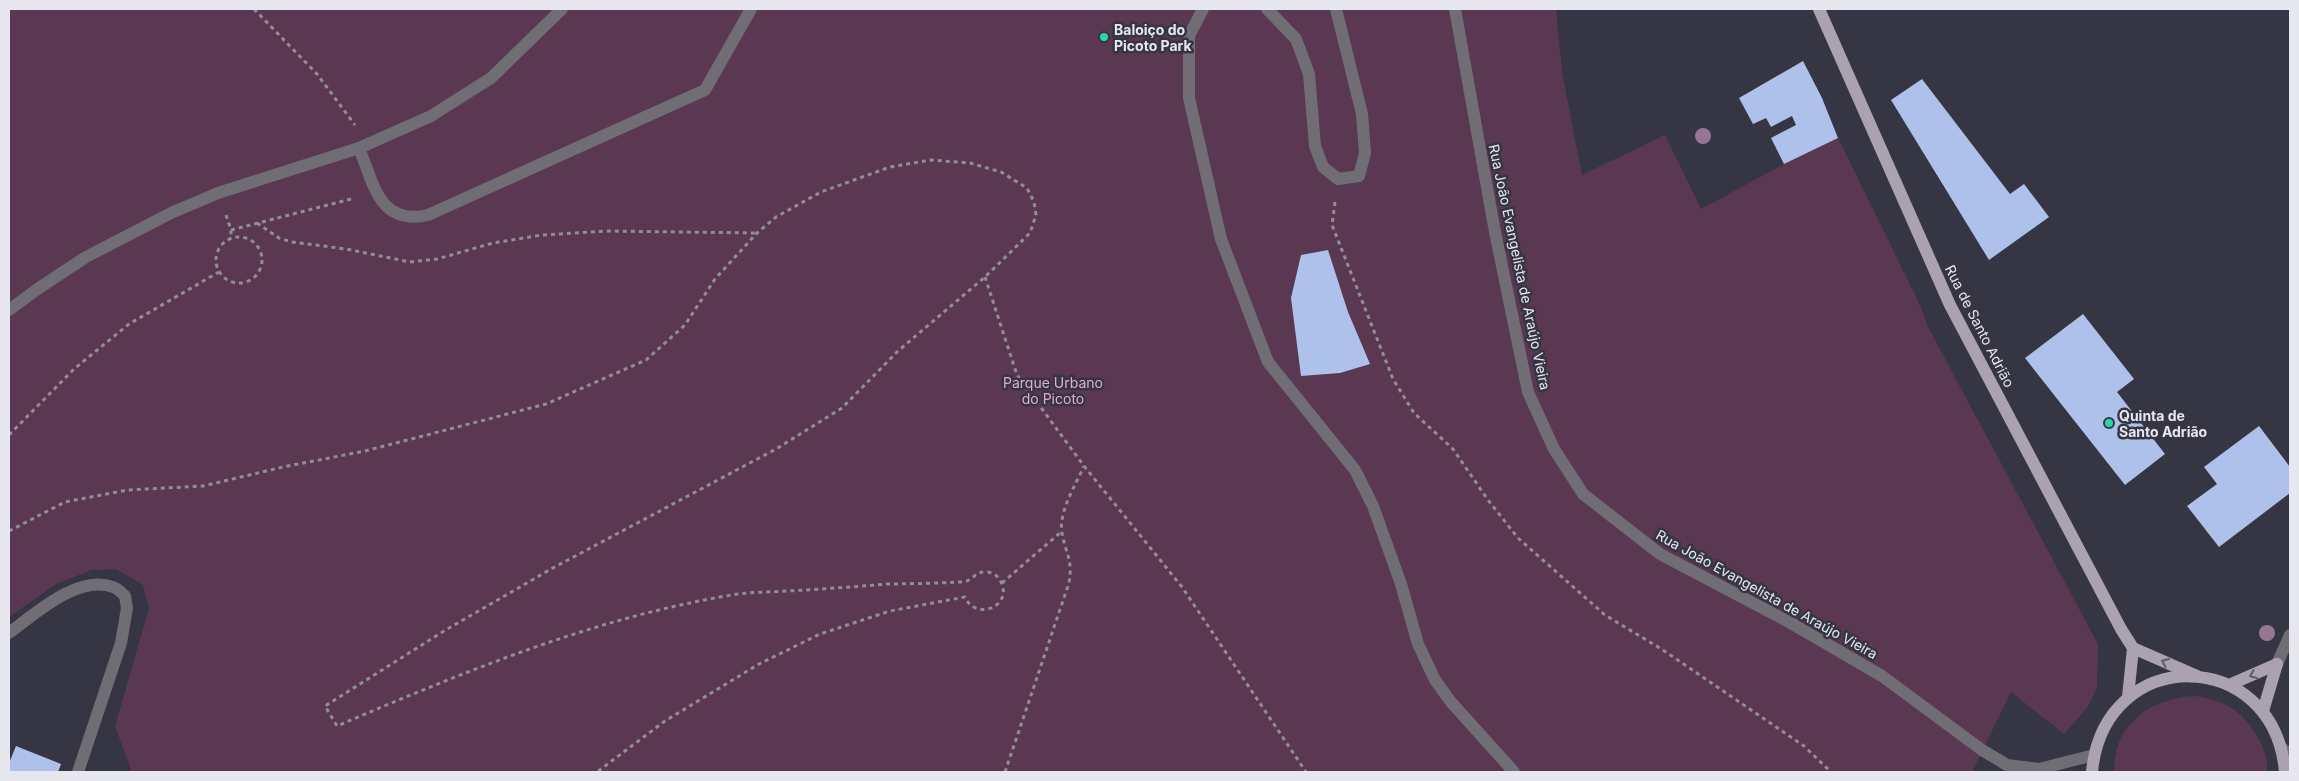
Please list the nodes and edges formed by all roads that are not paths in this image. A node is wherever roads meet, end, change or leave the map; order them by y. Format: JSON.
{"nodes":[{"id":1,"x":562,"y":9,"type":"edge"},
{"id":2,"x":751,"y":9,"type":"edge"},
{"id":3,"x":1203,"y":9,"type":"edge"},
{"id":4,"x":1267,"y":9,"type":"edge"},
{"id":5,"x":1336,"y":9,"type":"edge"},
{"id":6,"x":1455,"y":9,"type":"edge"},
{"id":7,"x":1819,"y":9,"type":"edge"},
{"id":8,"x":359,"y":148,"type":"junction"},
{"id":9,"x":9,"y":310,"type":"edge"},
{"id":10,"x":9,"y":633,"type":"edge"},
{"id":11,"x":2290,"y":635,"type":"edge"},
{"id":12,"x":2133,"y":648,"type":"junction"},
{"id":13,"x":2277,"y":664,"type":"junction"},
{"id":14,"x":2198,"y":676,"type":"junction"},
{"id":15,"x":2229,"y":685,"type":"junction"},
{"id":16,"x":2128,"y":697,"type":"junction"},
{"id":17,"x":2263,"y":711,"type":"junction"},
{"id":18,"x":2286,"y":752,"type":"edge"},
{"id":19,"x":2094,"y":756,"type":"junction"},
{"id":20,"x":2041,"y":771,"type":"edge"},
{"id":21,"x":78,"y":772,"type":"edge"},
{"id":22,"x":1514,"y":772,"type":"edge"},
{"id":23,"x":2092,"y":772,"type":"edge"},
{"id":24,"x":2285,"y":772,"type":"edge"}],
"edges":[{"from":1,"to":8,"type":"street"},
{"from":2,"to":8,"type":"street"},
{"from":3,"to":22,"type":"street"},
{"from":4,"to":5,"type":"street"},
{"from":6,"to":20,"type":"street","name":"Rua João Evangelista de Araújo Vieira"},
{"from":7,"to":12,"type":"main road","name":"Rua de Santo Adrião"},
{"from":8,"to":9,"type":"street"},
{"from":10,"to":21,"type":"street"},
{"from":11,"to":13,"type":"street"},
{"from":14,"to":12,"type":"main road","one_way":true},
{"from":12,"to":16,"type":"main road"},
{"from":13,"to":15,"type":"main road","one_way":true},
{"from":13,"to":17,"type":"main road"},
{"from":14,"to":15,"type":"main road"},
{"from":14,"to":16,"type":"main road"},
{"from":15,"to":17,"type":"main road"},
{"from":16,"to":19,"type":"main road"},
{"from":17,"to":18,"type":"main road"},
{"from":18,"to":24,"type":"main road"},
{"from":19,"to":20,"type":"street","name":"Rua João Evangelista de Araújo Vieira"},
{"from":19,"to":23,"type":"main road"}]}
